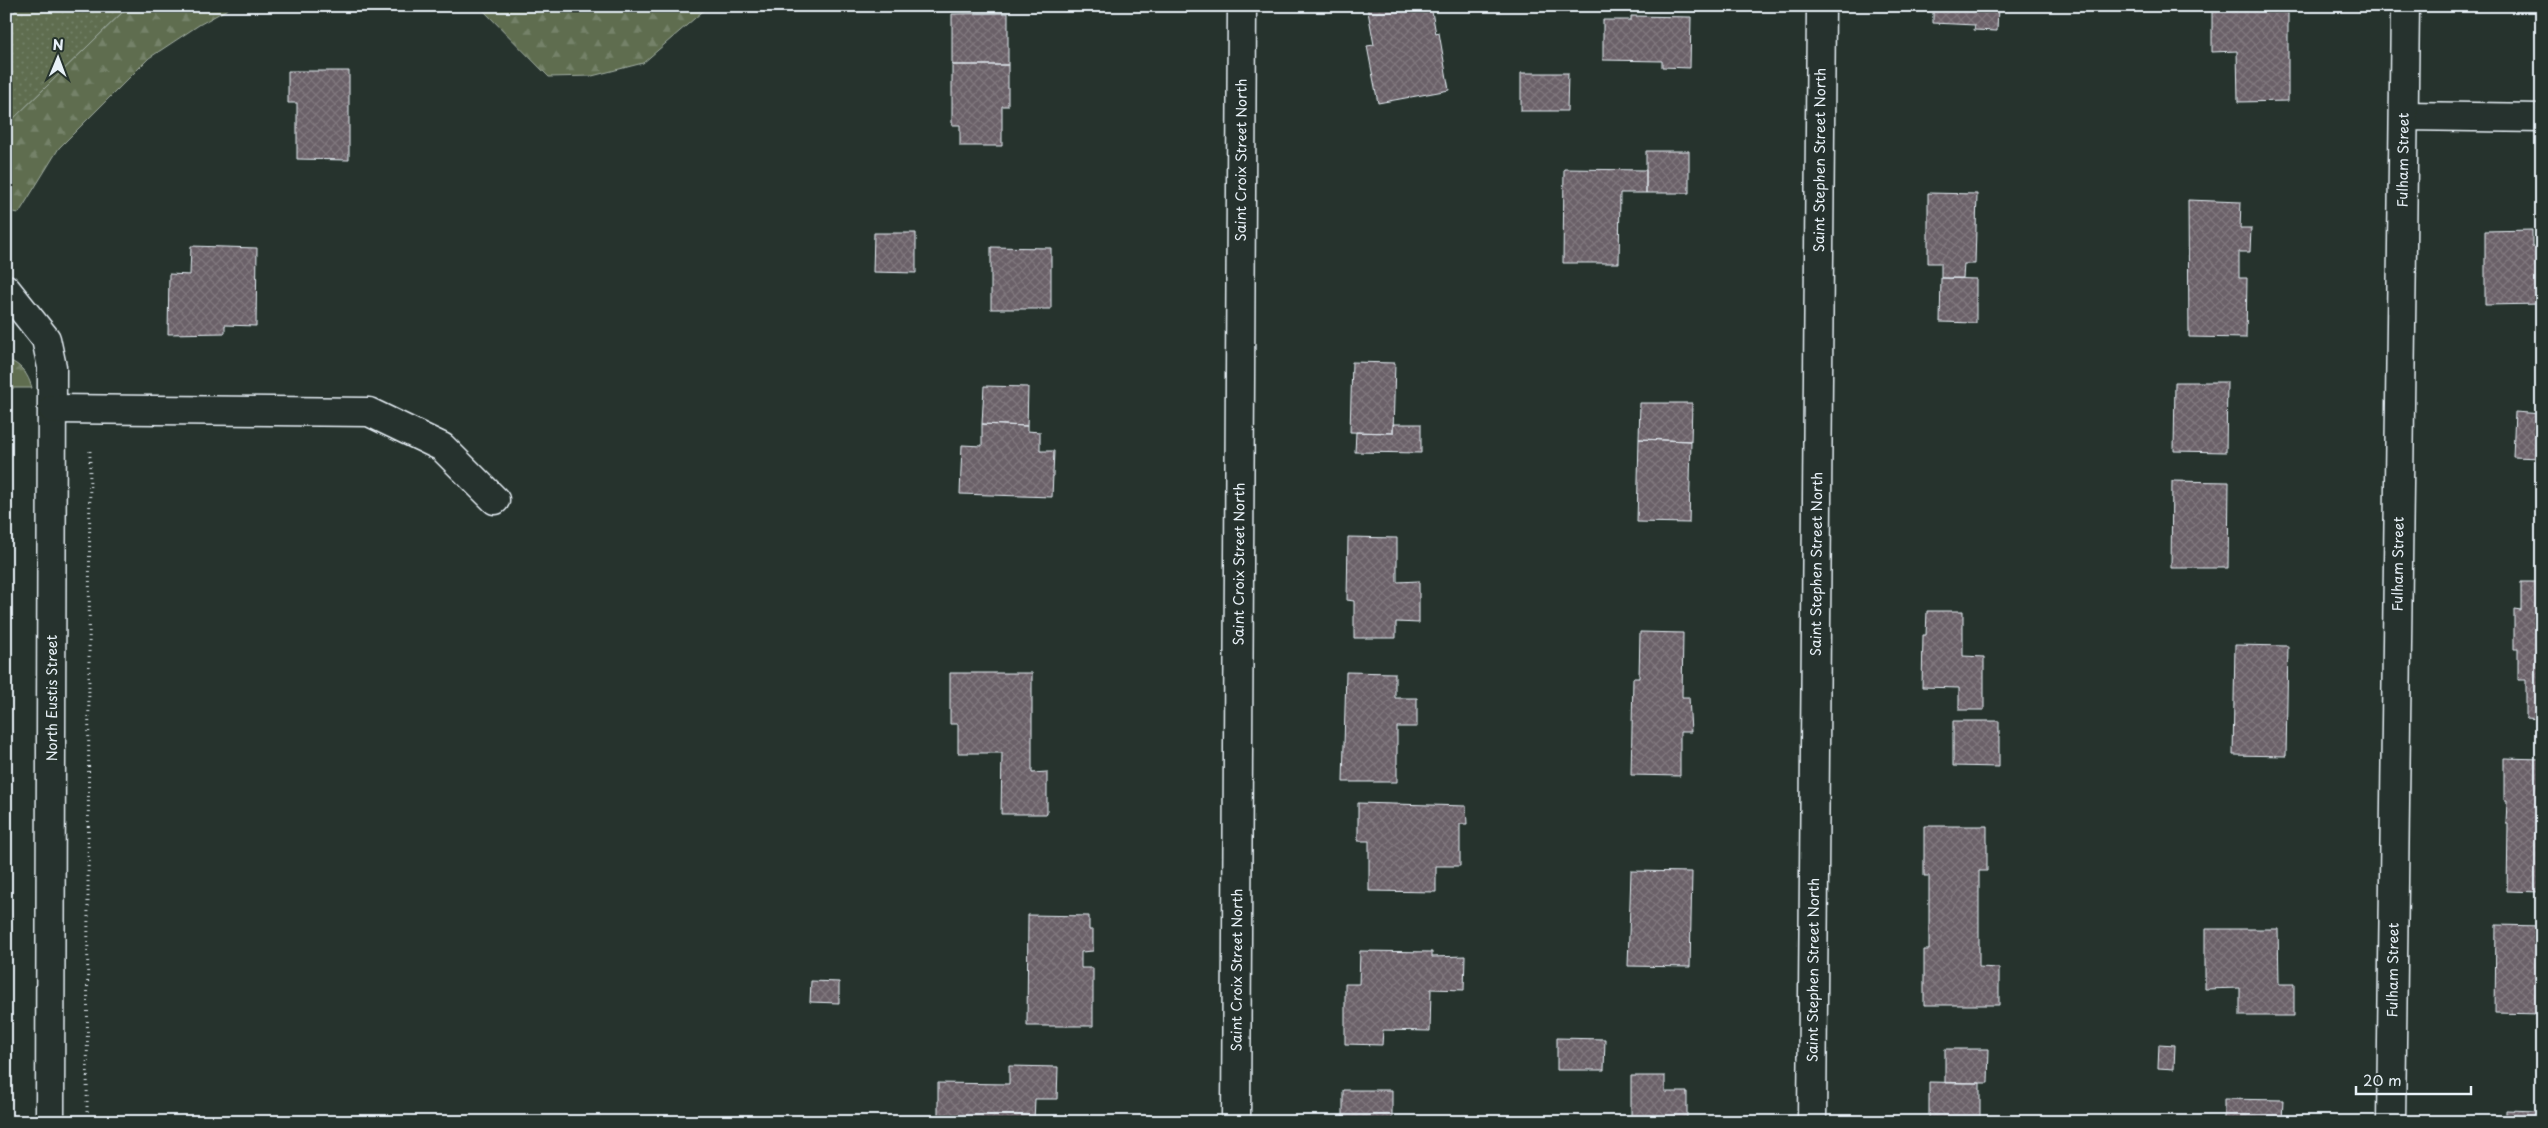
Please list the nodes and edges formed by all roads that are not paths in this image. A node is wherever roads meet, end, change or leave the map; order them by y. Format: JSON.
{"nodes":[{"id":1,"x":1242,"y":6,"type":"edge"},
{"id":2,"x":1821,"y":6,"type":"edge"},
{"id":3,"x":2405,"y":6,"type":"edge"},
{"id":4,"x":2405,"y":116,"type":"junction"},
{"id":5,"x":2542,"y":118,"type":"edge"},
{"id":6,"x":6,"y":289,"type":"edge"},
{"id":7,"x":53,"y":409,"type":"junction"},
{"id":8,"x":495,"y":500,"type":"dead end"},
{"id":9,"x":50,"y":1122,"type":"edge"},
{"id":10,"x":1236,"y":1122,"type":"edge"},
{"id":11,"x":1812,"y":1122,"type":"edge"},
{"id":12,"x":2391,"y":1122,"type":"edge"}],
"edges":[{"from":1,"to":10,"type":"street","name":"Saint Croix Street North"},
{"from":2,"to":11,"type":"street","name":"Saint Stephen Street North"},
{"from":3,"to":4,"type":"street","name":"Fulham Street"},
{"from":4,"to":5,"type":"street"},
{"from":4,"to":12,"type":"street","name":"Fulham Street"},
{"from":6,"to":7,"type":"street","name":"North Eustis Street"},
{"from":7,"to":8,"type":"street"},
{"from":7,"to":9,"type":"street","name":"North Eustis Street"}]}
